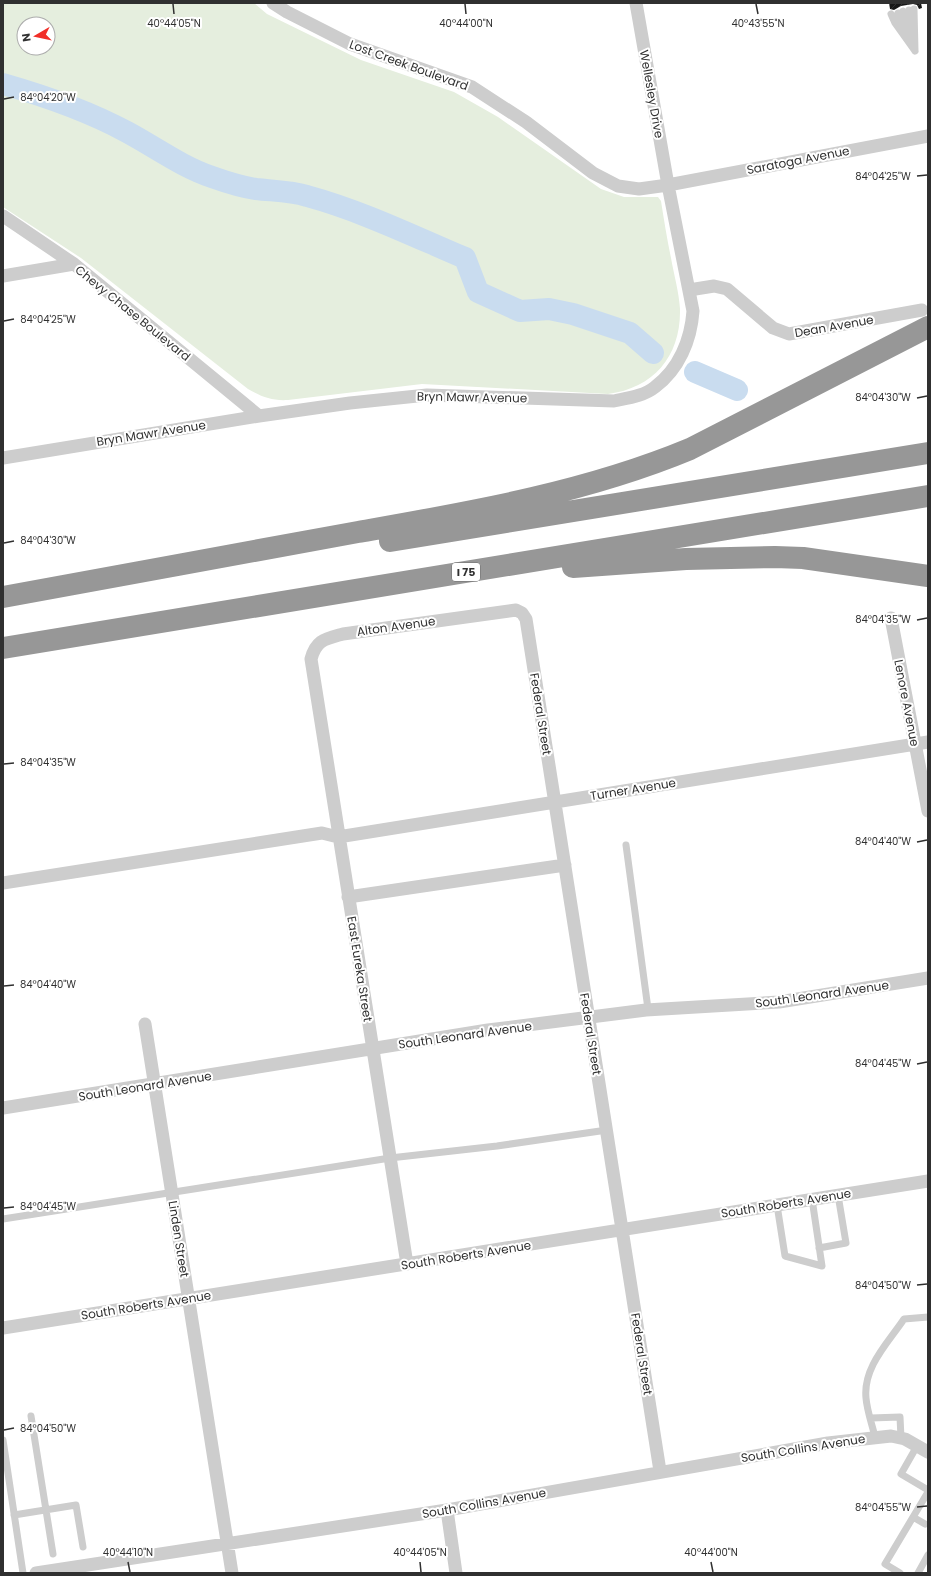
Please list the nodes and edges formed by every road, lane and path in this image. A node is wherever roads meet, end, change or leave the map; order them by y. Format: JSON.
{"nodes":[{"id":1,"x":273,"y":3,"type":"edge"},
{"id":2,"x":636,"y":3,"type":"edge"},
{"id":3,"x":915,"y":51,"type":"joint"},
{"id":4,"x":928,"y":136,"type":"edge"},
{"id":5,"x":668,"y":185,"type":"junction"},
{"id":6,"x":3,"y":216,"type":"edge"},
{"id":7,"x":74,"y":264,"type":"junction"},
{"id":8,"x":3,"y":276,"type":"edge"},
{"id":9,"x":689,"y":290,"type":"junction"},
{"id":10,"x":925,"y":318,"type":"edge"},
{"id":11,"x":259,"y":416,"type":"junction"},
{"id":12,"x":928,"y":452,"type":"edge"},
{"id":13,"x":3,"y":458,"type":"edge"},
{"id":14,"x":928,"y":496,"type":"edge"},
{"id":15,"x":928,"y":576,"type":"edge"},
{"id":16,"x":3,"y":597,"type":"edge"},
{"id":17,"x":3,"y":605,"type":"edge"},
{"id":18,"x":508,"y":610,"type":"joint"},
{"id":19,"x":226,"y":611,"type":"junction"},
{"id":20,"x":891,"y":618,"type":"dead end"},
{"id":21,"x":3,"y":648,"type":"edge"},
{"id":22,"x":312,"y":675,"type":"joint"},
{"id":23,"x":922,"y":743,"type":"edge"},
{"id":24,"x":925,"y":780,"type":"edge"},
{"id":25,"x":555,"y":802,"type":"junction"},
{"id":26,"x":928,"y":811,"type":"edge"},
{"id":27,"x":338,"y":837,"type":"junction"},
{"id":28,"x":626,"y":845,"type":"dead end"},
{"id":29,"x":565,"y":865,"type":"junction"},
{"id":30,"x":3,"y":883,"type":"edge"},
{"id":31,"x":348,"y":897,"type":"junction"},
{"id":32,"x":928,"y":978,"type":"edge"},
{"id":33,"x":648,"y":1009,"type":"junction"},
{"id":34,"x":589,"y":1018,"type":"junction"},
{"id":35,"x":145,"y":1024,"type":"dead end"},
{"id":36,"x":372,"y":1049,"type":"junction"},
{"id":37,"x":154,"y":1084,"type":"junction"},
{"id":38,"x":3,"y":1108,"type":"edge"},
{"id":39,"x":607,"y":1130,"type":"junction"},
{"id":40,"x":390,"y":1158,"type":"junction"},
{"id":41,"x":928,"y":1181,"type":"edge"},
{"id":42,"x":171,"y":1191,"type":"junction"},
{"id":43,"x":838,"y":1195,"type":"junction"},
{"id":44,"x":812,"y":1199,"type":"junction"},
{"id":45,"x":778,"y":1205,"type":"junction"},
{"id":46,"x":3,"y":1219,"type":"edge"},
{"id":47,"x":622,"y":1230,"type":"junction"},
{"id":48,"x":819,"y":1248,"type":"junction"},
{"id":49,"x":407,"y":1264,"type":"junction"},
{"id":50,"x":188,"y":1298,"type":"junction"},
{"id":51,"x":928,"y":1317,"type":"edge"},
{"id":52,"x":3,"y":1328,"type":"edge"},
{"id":53,"x":31,"y":1416,"type":"dead end"},
{"id":54,"x":871,"y":1418,"type":"junction"},
{"id":55,"x":875,"y":1437,"type":"junction"},
{"id":56,"x":901,"y":1438,"type":"junction"},
{"id":57,"x":3,"y":1440,"type":"edge"},
{"id":58,"x":923,"y":1449,"type":"edge"},
{"id":59,"x":660,"y":1471,"type":"junction"},
{"id":60,"x":928,"y":1491,"type":"edge"},
{"id":61,"x":45,"y":1510,"type":"junction"},
{"id":62,"x":447,"y":1510,"type":"junction"},
{"id":63,"x":14,"y":1515,"type":"junction"},
{"id":64,"x":913,"y":1517,"type":"junction"},
{"id":65,"x":925,"y":1524,"type":"dead end"},
{"id":66,"x":227,"y":1544,"type":"junction"},
{"id":67,"x":83,"y":1547,"type":"dead end"},
{"id":68,"x":53,"y":1554,"type":"dead end"},
{"id":69,"x":928,"y":1555,"type":"edge"},
{"id":70,"x":23,"y":1573,"type":"edge"},
{"id":71,"x":36,"y":1573,"type":"edge"},
{"id":72,"x":232,"y":1573,"type":"edge"},
{"id":73,"x":456,"y":1573,"type":"edge"},
{"id":74,"x":900,"y":1573,"type":"edge"},
{"id":75,"x":918,"y":1573,"type":"edge"}],
"edges":[{"from":1,"to":5,"type":"street","name":"Lost Creek Boulevard"},
{"from":2,"to":5,"type":"street","name":"Wellesley Drive"},
{"from":3,"to":3,"type":"lane"},
{"from":4,"to":5,"type":"street","name":"Saratoga Avenue"},
{"from":5,"to":9,"type":"street","name":"Bryn Mawr Avenue"},
{"from":6,"to":7,"type":"street","name":"Chevy Chase Boulevard"},
{"from":7,"to":8,"type":"street"},
{"from":7,"to":11,"type":"street","name":"Chevy Chase Boulevard"},
{"from":9,"to":10,"type":"street","name":"Dean Avenue"},
{"from":9,"to":11,"type":"street","name":"Bryn Mawr Avenue"},
{"from":10,"to":16,"type":"highway"},
{"from":11,"to":13,"type":"street","name":"Bryn Mawr Avenue"},
{"from":12,"to":17,"type":"highway"},
{"from":14,"to":19,"type":"highway","number":"I 75"},
{"from":15,"to":19,"type":"highway"},
{"from":18,"to":22,"type":"street","name":"Alton Avenue"},
{"from":18,"to":25,"type":"street","name":"Federal Street"},
{"from":19,"to":21,"type":"highway","number":"I 75"},
{"from":20,"to":23,"type":"street","name":"Lenore Avenue"},
{"from":22,"to":27,"type":"street","name":"East Eureka Street"},
{"from":23,"to":24,"type":"street","name":"Lenore Avenue"},
{"from":23,"to":25,"type":"street","name":"Turner Avenue"},
{"from":24,"to":26,"type":"street","name":"Lenore Avenue"},
{"from":25,"to":27,"type":"street","name":"Turner Avenue"},
{"from":25,"to":29,"type":"street","name":"Federal Street"},
{"from":27,"to":30,"type":"street","name":"Turner Avenue"},
{"from":27,"to":31,"type":"street","name":"East Eureka Street"},
{"from":28,"to":33,"type":"lane"},
{"from":29,"to":31,"type":"street"},
{"from":29,"to":34,"type":"street","name":"Federal Street"},
{"from":31,"to":36,"type":"street","name":"East Eureka Street"},
{"from":32,"to":33,"type":"street","name":"South Leonard Avenue"},
{"from":33,"to":34,"type":"street","name":"South Leonard Avenue"},
{"from":34,"to":36,"type":"street","name":"South Leonard Avenue"},
{"from":34,"to":39,"type":"street","name":"Federal Street"},
{"from":35,"to":37,"type":"street","name":"Linden Street"},
{"from":36,"to":37,"type":"street","name":"South Leonard Avenue"},
{"from":36,"to":40,"type":"street","name":"East Eureka Street"},
{"from":37,"to":38,"type":"street","name":"South Leonard Avenue"},
{"from":37,"to":42,"type":"street","name":"Linden Street"},
{"from":39,"to":40,"type":"lane"},
{"from":39,"to":47,"type":"street","name":"Federal Street"},
{"from":40,"to":42,"type":"lane"},
{"from":40,"to":49,"type":"street","name":"East Eureka Street"},
{"from":41,"to":43,"type":"street","name":"South Roberts Avenue"},
{"from":42,"to":46,"type":"lane"},
{"from":42,"to":50,"type":"street","name":"Linden Street"},
{"from":43,"to":44,"type":"street","name":"South Roberts Avenue"},
{"from":43,"to":48,"type":"lane"},
{"from":44,"to":45,"type":"street","name":"South Roberts Avenue"},
{"from":44,"to":48,"type":"lane"},
{"from":45,"to":47,"type":"street","name":"South Roberts Avenue"},
{"from":45,"to":48,"type":"lane"},
{"from":47,"to":49,"type":"street","name":"South Roberts Avenue"},
{"from":47,"to":59,"type":"street","name":"Federal Street"},
{"from":49,"to":50,"type":"street","name":"South Roberts Avenue"},
{"from":50,"to":52,"type":"street","name":"South Roberts Avenue"},
{"from":50,"to":66,"type":"street","name":"Linden Street"},
{"from":51,"to":54,"type":"lane"},
{"from":53,"to":61,"type":"lane"},
{"from":54,"to":55,"type":"lane"},
{"from":54,"to":56,"type":"lane"},
{"from":55,"to":56,"type":"street","name":"South Collins Avenue"},
{"from":55,"to":59,"type":"street","name":"South Collins Avenue"},
{"from":56,"to":58,"type":"street","name":"South Collins Avenue"},
{"from":57,"to":63,"type":"lane"},
{"from":58,"to":60,"type":"lane"},
{"from":59,"to":62,"type":"street","name":"South Collins Avenue"},
{"from":60,"to":64,"type":"lane"},
{"from":61,"to":63,"type":"lane"},
{"from":61,"to":67,"type":"lane"},
{"from":61,"to":68,"type":"lane"},
{"from":62,"to":66,"type":"street","name":"South Collins Avenue"},
{"from":62,"to":73,"type":"street"},
{"from":63,"to":70,"type":"lane"},
{"from":64,"to":65,"type":"lane"},
{"from":64,"to":74,"type":"lane"},
{"from":66,"to":71,"type":"street","name":"South Collins Avenue"},
{"from":66,"to":72,"type":"street","name":"Linden Street"},
{"from":69,"to":75,"type":"lane"}]}
